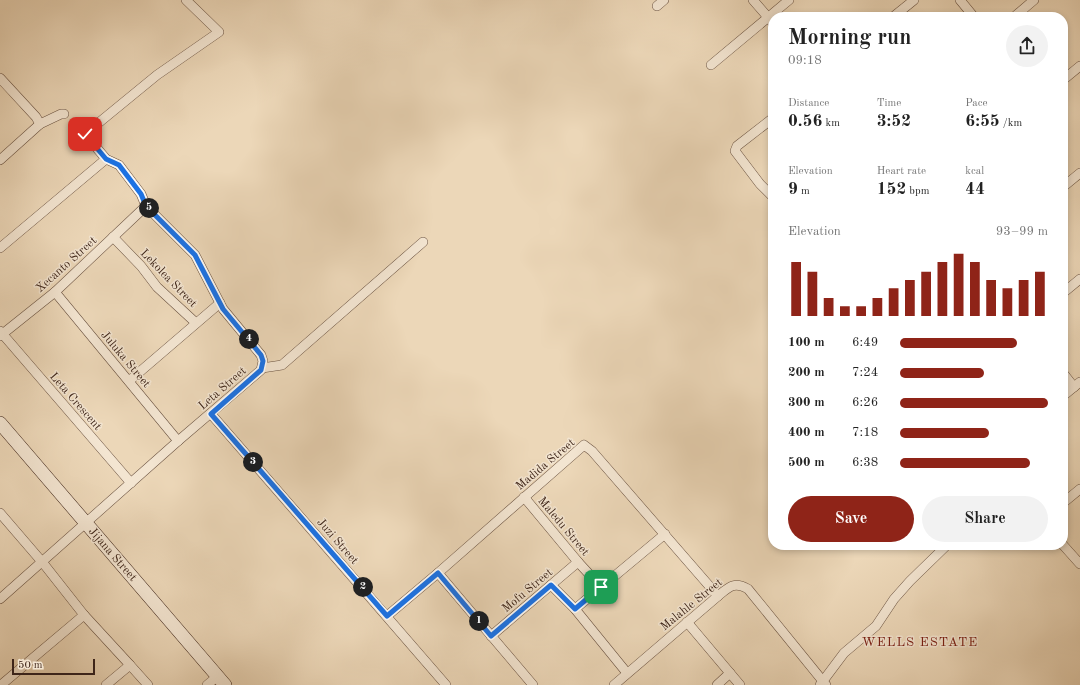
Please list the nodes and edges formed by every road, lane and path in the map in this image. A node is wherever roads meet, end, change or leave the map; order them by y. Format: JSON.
{"nodes":[{"id":1,"x":186,"y":0,"type":"edge"},
{"id":2,"x":664,"y":0,"type":"edge"},
{"id":3,"x":753,"y":0,"type":"edge"},
{"id":4,"x":789,"y":0,"type":"edge"},
{"id":5,"x":914,"y":0,"type":"edge"},
{"id":6,"x":960,"y":0,"type":"edge"},
{"id":7,"x":1034,"y":0,"type":"edge"},
{"id":8,"x":657,"y":6,"type":"dead end"},
{"id":9,"x":778,"y":12,"type":"edge"},
{"id":10,"x":899,"y":12,"type":"edge"},
{"id":11,"x":970,"y":12,"type":"edge"},
{"id":12,"x":1020,"y":12,"type":"edge"},
{"id":13,"x":768,"y":17,"type":"edge"},
{"id":14,"x":768,"y":22,"type":"edge"},
{"id":15,"x":711,"y":65,"type":"dead end"},
{"id":16,"x":1080,"y":66,"type":"edge"},
{"id":17,"x":1068,"y":76,"type":"edge"},
{"id":18,"x":0,"y":78,"type":"edge"},
{"id":19,"x":64,"y":114,"type":"dead end"},
{"id":20,"x":768,"y":122,"type":"edge"},
{"id":21,"x":40,"y":124,"type":"junction"},
{"id":22,"x":106,"y":159,"type":"junction"},
{"id":23,"x":0,"y":160,"type":"edge"},
{"id":24,"x":1080,"y":173,"type":"edge"},
{"id":25,"x":1068,"y":184,"type":"edge"},
{"id":26,"x":768,"y":192,"type":"edge"},
{"id":27,"x":146,"y":206,"type":"junction"},
{"id":28,"x":113,"y":237,"type":"junction"},
{"id":29,"x":423,"y":242,"type":"dead end"},
{"id":30,"x":0,"y":248,"type":"edge"},
{"id":31,"x":1080,"y":279,"type":"edge"},
{"id":32,"x":1068,"y":289,"type":"edge"},
{"id":33,"x":55,"y":292,"type":"junction"},
{"id":34,"x":220,"y":303,"type":"junction"},
{"id":35,"x":196,"y":323,"type":"junction"},
{"id":36,"x":1,"y":334,"type":"edge"},
{"id":37,"x":262,"y":368,"type":"junction"},
{"id":38,"x":1068,"y":377,"type":"edge"},
{"id":39,"x":129,"y":381,"type":"junction"},
{"id":40,"x":1077,"y":384,"type":"edge"},
{"id":41,"x":1068,"y":392,"type":"edge"},
{"id":42,"x":211,"y":414,"type":"junction"},
{"id":43,"x":0,"y":423,"type":"edge"},
{"id":44,"x":178,"y":441,"type":"junction"},
{"id":45,"x":131,"y":483,"type":"junction"},
{"id":46,"x":1080,"y":489,"type":"edge"},
{"id":47,"x":524,"y":497,"type":"junction"},
{"id":48,"x":1068,"y":499,"type":"edge"},
{"id":49,"x":0,"y":513,"type":"edge"},
{"id":50,"x":86,"y":523,"type":"junction"},
{"id":51,"x":665,"y":534,"type":"junction"},
{"id":52,"x":942,"y":550,"type":"edge"},
{"id":53,"x":1067,"y":550,"type":"edge"},
{"id":54,"x":578,"y":562,"type":"junction"},
{"id":55,"x":42,"y":563,"type":"junction"},
{"id":56,"x":1080,"y":564,"type":"edge"},
{"id":57,"x":438,"y":573,"type":"junction"},
{"id":58,"x":551,"y":585,"type":"junction"},
{"id":59,"x":601,"y":587,"type":"junction"},
{"id":60,"x":718,"y":596,"type":"junction"},
{"id":61,"x":0,"y":599,"type":"edge"},
{"id":62,"x":575,"y":609,"type":"junction"},
{"id":63,"x":84,"y":615,"type":"junction"},
{"id":64,"x":387,"y":616,"type":"junction"},
{"id":65,"x":687,"y":622,"type":"junction"},
{"id":66,"x":491,"y":636,"type":"junction"},
{"id":67,"x":130,"y":665,"type":"junction"},
{"id":68,"x":627,"y":673,"type":"junction"},
{"id":69,"x":730,"y":673,"type":"junction"},
{"id":70,"x":222,"y":681,"type":"edge"},
{"id":71,"x":823,"y":684,"type":"edge"},
{"id":72,"x":1,"y":685,"type":"edge"},
{"id":73,"x":106,"y":685,"type":"edge"},
{"id":74,"x":148,"y":685,"type":"edge"},
{"id":75,"x":207,"y":685,"type":"edge"},
{"id":76,"x":446,"y":685,"type":"edge"},
{"id":77,"x":533,"y":685,"type":"edge"},
{"id":78,"x":614,"y":685,"type":"edge"},
{"id":79,"x":717,"y":685,"type":"edge"},
{"id":80,"x":740,"y":685,"type":"edge"}],
"edges":[{"from":1,"to":22,"type":"street","name":"Leta Street"},
{"from":2,"to":8,"type":"street"},
{"from":3,"to":13,"type":"street"},
{"from":4,"to":9,"type":"street"},
{"from":5,"to":10,"type":"street"},
{"from":6,"to":11,"type":"street"},
{"from":7,"to":12,"type":"street"},
{"from":14,"to":15,"type":"street"},
{"from":16,"to":17,"type":"street"},
{"from":18,"to":21,"type":"street"},
{"from":19,"to":21,"type":"street"},
{"from":20,"to":26,"type":"street"},
{"from":21,"to":23,"type":"street"},
{"from":22,"to":27,"type":"street","name":"Leta Street"},
{"from":22,"to":30,"type":"street"},
{"from":24,"to":25,"type":"street"},
{"from":27,"to":28,"type":"street","name":"Xecanto Street"},
{"from":27,"to":34,"type":"street","name":"Leta Street"},
{"from":28,"to":33,"type":"street","name":"Xecanto Street"},
{"from":28,"to":35,"type":"street","name":"Lekolea Street"},
{"from":29,"to":37,"type":"street"},
{"from":31,"to":32,"type":"street"},
{"from":33,"to":36,"type":"street","name":"Xecanto Street"},
{"from":33,"to":39,"type":"street","name":"Juluka Street"},
{"from":34,"to":35,"type":"street"},
{"from":34,"to":37,"type":"street","name":"Leta Street"},
{"from":35,"to":39,"type":"street","name":"Lekolea Street"},
{"from":36,"to":45,"type":"street","name":"Leta Crescent"},
{"from":37,"to":42,"type":"street","name":"Leta Street"},
{"from":38,"to":40,"type":"street"},
{"from":39,"to":44,"type":"street","name":"Juluka Street"},
{"from":40,"to":41,"type":"street"},
{"from":42,"to":44,"type":"street","name":"Leta Street"},
{"from":42,"to":64,"type":"street","name":"Juzi Street"},
{"from":43,"to":50,"type":"street","name":"Jijana Street"},
{"from":44,"to":45,"type":"street","name":"Leta Street"},
{"from":45,"to":50,"type":"street","name":"Leta Street"},
{"from":46,"to":48,"type":"street"},
{"from":47,"to":51,"type":"street","name":"Madida Street"},
{"from":47,"to":54,"type":"street","name":"Maledu Street"},
{"from":47,"to":57,"type":"street","name":"Madida Street"},
{"from":49,"to":55,"type":"street"},
{"from":50,"to":55,"type":"street","name":"Leta Street"},
{"from":50,"to":70,"type":"street","name":"Jijana Street"},
{"from":51,"to":59,"type":"street"},
{"from":51,"to":60,"type":"street","name":"Madida Street"},
{"from":52,"to":71,"type":"street"},
{"from":53,"to":56,"type":"street"},
{"from":54,"to":58,"type":"street","name":"Mofu Street"},
{"from":54,"to":59,"type":"street","name":"Maledu Street"},
{"from":55,"to":61,"type":"street","name":"Leta Street"},
{"from":55,"to":63,"type":"street"},
{"from":57,"to":64,"type":"street","name":"Madida Street"},
{"from":57,"to":66,"type":"street"},
{"from":58,"to":62,"type":"street"},
{"from":58,"to":66,"type":"street","name":"Mofu Street"},
{"from":59,"to":62,"type":"street"},
{"from":60,"to":65,"type":"street","name":"Malahle Street"},
{"from":60,"to":71,"type":"street","name":"Malahle Street"},
{"from":62,"to":68,"type":"street"},
{"from":63,"to":67,"type":"street"},
{"from":63,"to":72,"type":"street"},
{"from":64,"to":76,"type":"street","name":"Juzi Street"},
{"from":65,"to":68,"type":"street","name":"Malahle Street"},
{"from":65,"to":69,"type":"street"},
{"from":66,"to":77,"type":"street"},
{"from":67,"to":73,"type":"street"},
{"from":67,"to":74,"type":"street"},
{"from":68,"to":78,"type":"street","name":"Malahle Street"},
{"from":69,"to":79,"type":"street"},
{"from":69,"to":80,"type":"street"},
{"from":70,"to":75,"type":"street"}]}
